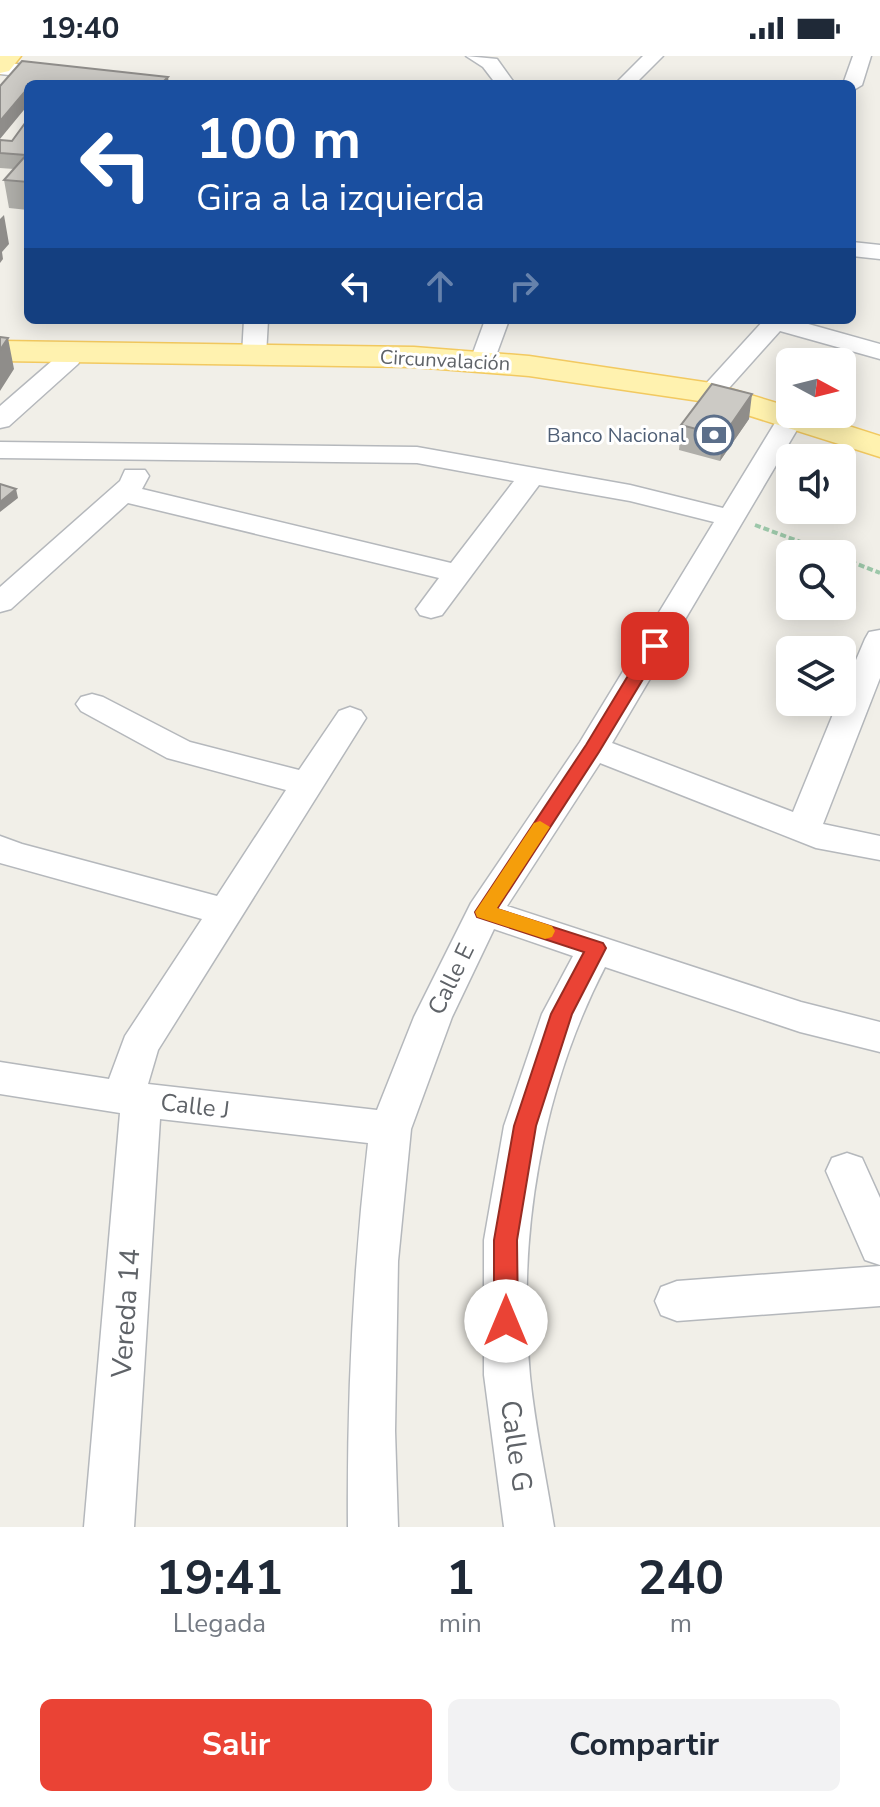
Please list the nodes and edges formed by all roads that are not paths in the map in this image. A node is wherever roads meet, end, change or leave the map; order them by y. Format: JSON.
{"nodes":[{"id":1,"x":9,"y":56,"type":"edge"},
{"id":2,"x":475,"y":56,"type":"edge"},
{"id":3,"x":654,"y":56,"type":"edge"},
{"id":4,"x":862,"y":56,"type":"edge"},
{"id":5,"x":0,"y":67,"type":"edge"},
{"id":6,"x":106,"y":80,"type":"edge"},
{"id":7,"x":503,"y":80,"type":"edge"},
{"id":8,"x":628,"y":80,"type":"edge"},
{"id":9,"x":854,"y":80,"type":"edge"},
{"id":10,"x":256,"y":324,"type":"edge"},
{"id":11,"x":496,"y":324,"type":"edge"},
{"id":12,"x":773,"y":324,"type":"edge"},
{"id":13,"x":786,"y":324,"type":"edge"},
{"id":14,"x":0,"y":343,"type":"edge"},
{"id":15,"x":0,"y":351,"type":"edge"},
{"id":16,"x":880,"y":352,"type":"edge"},
{"id":17,"x":172,"y":354,"type":"junction"},
{"id":18,"x":254,"y":355,"type":"junction"},
{"id":19,"x":0,"y":359,"type":"edge"},
{"id":20,"x":69,"y":359,"type":"junction"},
{"id":21,"x":482,"y":361,"type":"junction"},
{"id":22,"x":711,"y":393,"type":"junction"},
{"id":23,"x":776,"y":413,"type":"edge"},
{"id":24,"x":0,"y":420,"type":"edge"},
{"id":25,"x":785,"y":428,"type":"edge"},
{"id":26,"x":822,"y":428,"type":"edge"},
{"id":27,"x":880,"y":447,"type":"edge"},
{"id":28,"x":0,"y":450,"type":"edge"},
{"id":29,"x":143,"y":453,"type":"junction"},
{"id":30,"x":532,"y":476,"type":"junction"},
{"id":31,"x":122,"y":493,"type":"junction"},
{"id":32,"x":731,"y":518,"type":"junction"},
{"id":33,"x":458,"y":574,"type":"junction"},
{"id":34,"x":0,"y":603,"type":"edge"},
{"id":35,"x":431,"y":609,"type":"dead end"},
{"id":36,"x":880,"y":639,"type":"edge"},
{"id":37,"x":92,"y":704,"type":"dead end"},
{"id":38,"x":350,"y":718,"type":"dead end"},
{"id":39,"x":593,"y":748,"type":"junction"},
{"id":40,"x":307,"y":784,"type":"junction"},
{"id":41,"x":803,"y":829,"type":"junction"},
{"id":42,"x":0,"y":848,"type":"edge"},
{"id":43,"x":880,"y":848,"type":"edge"},
{"id":44,"x":225,"y":912,"type":"junction"},
{"id":45,"x":484,"y":912,"type":"junction"},
{"id":46,"x":596,"y":948,"type":"junction"},
{"id":47,"x":880,"y":1037,"type":"edge"},
{"id":48,"x":0,"y":1078,"type":"edge"},
{"id":49,"x":132,"y":1098,"type":"junction"},
{"id":50,"x":390,"y":1129,"type":"junction"},
{"id":51,"x":847,"y":1171,"type":"dead end"},
{"id":52,"x":880,"y":1246,"type":"edge"},
{"id":53,"x":880,"y":1286,"type":"edge"},
{"id":54,"x":677,"y":1301,"type":"dead end"},
{"id":55,"x":109,"y":1527,"type":"edge"},
{"id":56,"x":373,"y":1527,"type":"edge"},
{"id":57,"x":529,"y":1527,"type":"edge"}],
"edges":[{"from":1,"to":5,"type":"main road"},
{"from":2,"to":7,"type":"street"},
{"from":3,"to":8,"type":"street"},
{"from":4,"to":9,"type":"street"},
{"from":5,"to":6,"type":"street"},
{"from":10,"to":18,"type":"street"},
{"from":11,"to":21,"type":"street"},
{"from":12,"to":22,"type":"street"},
{"from":13,"to":16,"type":"street"},
{"from":14,"to":17,"type":"main road"},
{"from":15,"to":17,"type":"main road","name":"Circunvalación"},
{"from":17,"to":18,"type":"main road","name":"Circunvalación"},
{"from":17,"to":20,"type":"main road"},
{"from":18,"to":21,"type":"main road","name":"Circunvalación"},
{"from":19,"to":20,"type":"main road"},
{"from":20,"to":24,"type":"street"},
{"from":21,"to":22,"type":"main road","name":"Circunvalación"},
{"from":22,"to":23,"type":"main road","name":"Circunvalación"},
{"from":25,"to":32,"type":"street","name":"Calle E"},
{"from":26,"to":27,"type":"main road","name":"Circunvalación"},
{"from":28,"to":29,"type":"street"},
{"from":29,"to":30,"type":"street"},
{"from":29,"to":31,"type":"street"},
{"from":30,"to":32,"type":"street"},
{"from":30,"to":33,"type":"street"},
{"from":31,"to":33,"type":"street"},
{"from":31,"to":34,"type":"street"},
{"from":32,"to":39,"type":"street","name":"Calle E"},
{"from":33,"to":35,"type":"street"},
{"from":36,"to":41,"type":"street"},
{"from":37,"to":40,"type":"street"},
{"from":38,"to":40,"type":"street","name":"Vereda 14"},
{"from":39,"to":41,"type":"street"},
{"from":39,"to":45,"type":"street","name":"Calle E"},
{"from":40,"to":44,"type":"street","name":"Vereda 14"},
{"from":41,"to":43,"type":"street"},
{"from":42,"to":44,"type":"street"},
{"from":44,"to":49,"type":"street","name":"Vereda 14"},
{"from":45,"to":46,"type":"street"},
{"from":45,"to":50,"type":"street","name":"Calle E"},
{"from":46,"to":47,"type":"street"},
{"from":46,"to":57,"type":"street","name":"Calle G"},
{"from":48,"to":49,"type":"street","name":"Calle J"},
{"from":49,"to":50,"type":"street","name":"Calle J"},
{"from":49,"to":55,"type":"street","name":"Vereda 14"},
{"from":50,"to":56,"type":"street","name":"Calle E"},
{"from":51,"to":52,"type":"street"},
{"from":53,"to":54,"type":"street"}]}
